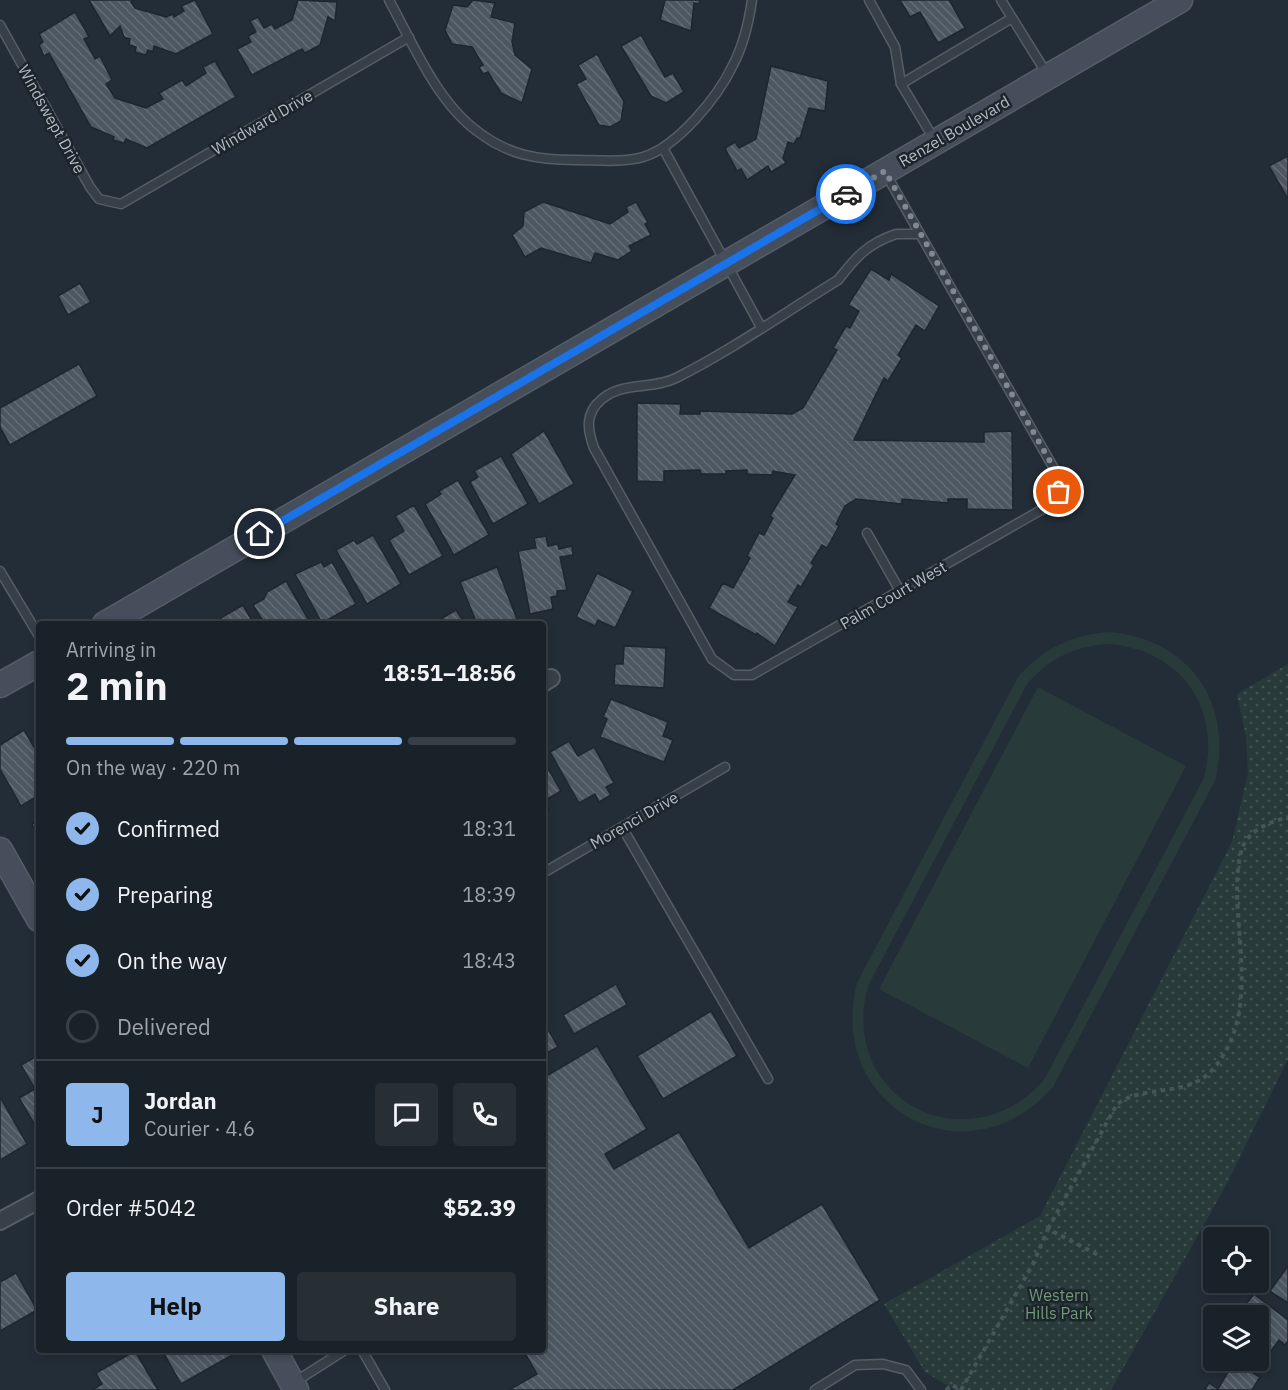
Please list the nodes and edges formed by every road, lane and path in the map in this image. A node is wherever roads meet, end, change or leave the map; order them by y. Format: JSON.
{"nodes":[{"id":1,"x":389,"y":0,"type":"edge"},
{"id":2,"x":752,"y":0,"type":"edge"},
{"id":3,"x":869,"y":0,"type":"edge"},
{"id":4,"x":1001,"y":0,"type":"edge"},
{"id":5,"x":1180,"y":0,"type":"edge"},
{"id":6,"x":1012,"y":18,"type":"junction"},
{"id":7,"x":0,"y":25,"type":"edge"},
{"id":8,"x":409,"y":37,"type":"junction"},
{"id":9,"x":1048,"y":77,"type":"junction"},
{"id":10,"x":901,"y":84,"type":"junction"},
{"id":11,"x":936,"y":142,"type":"junction"},
{"id":12,"x":663,"y":148,"type":"junction"},
{"id":13,"x":885,"y":171,"type":"junction"},
{"id":14,"x":114,"y":204,"type":"joint"},
{"id":15,"x":920,"y":234,"type":"junction"},
{"id":16,"x":727,"y":264,"type":"junction"},
{"id":17,"x":761,"y":327,"type":"junction"},
{"id":18,"x":867,"y":533,"type":"dead end"},
{"id":19,"x":0,"y":571,"type":"edge"},
{"id":20,"x":900,"y":591,"type":"junction"},
{"id":21,"x":110,"y":621,"type":"edge"},
{"id":22,"x":36,"y":631,"type":"edge"},
{"id":23,"x":36,"y":665,"type":"edge"},
{"id":24,"x":0,"y":685,"type":"edge"},
{"id":25,"x":725,"y":767,"type":"dead end"},
{"id":26,"x":1288,"y":817,"type":"edge"},
{"id":27,"x":622,"y":827,"type":"junction"},
{"id":28,"x":0,"y":850,"type":"edge"},
{"id":29,"x":546,"y":871,"type":"edge"},
{"id":30,"x":36,"y":914,"type":"edge"},
{"id":31,"x":768,"y":1079,"type":"dead end"},
{"id":32,"x":36,"y":1202,"type":"edge"},
{"id":33,"x":0,"y":1221,"type":"edge"},
{"id":34,"x":1048,"y":1229,"type":"junction"},
{"id":35,"x":1101,"y":1256,"type":"dead end"},
{"id":36,"x":275,"y":1353,"type":"edge"},
{"id":37,"x":341,"y":1353,"type":"edge"},
{"id":38,"x":364,"y":1353,"type":"edge"},
{"id":39,"x":290,"y":1388,"type":"edge"},
{"id":40,"x":385,"y":1390,"type":"edge"},
{"id":41,"x":817,"y":1390,"type":"edge"},
{"id":42,"x":921,"y":1390,"type":"edge"},
{"id":43,"x":946,"y":1390,"type":"edge"},
{"id":44,"x":961,"y":1390,"type":"edge"}],
"edges":[{"from":1,"to":8,"type":"lane"},
{"from":2,"to":12,"type":"lane"},
{"from":3,"to":10,"type":"lane"},
{"from":4,"to":6,"type":"lane"},
{"from":5,"to":9,"type":"street","name":"Renzel Boulevard"},
{"from":6,"to":9,"type":"lane"},
{"from":6,"to":10,"type":"lane"},
{"from":7,"to":14,"type":"lane","name":"Windswept Drive"},
{"from":8,"to":12,"type":"lane"},
{"from":8,"to":14,"type":"lane","name":"Windward Drive"},
{"from":9,"to":11,"type":"street","name":"Renzel Boulevard"},
{"from":10,"to":11,"type":"lane"},
{"from":11,"to":13,"type":"street","name":"Renzel Boulevard"},
{"from":12,"to":16,"type":"lane"},
{"from":13,"to":15,"type":"lane"},
{"from":13,"to":16,"type":"street","name":"Renzel Boulevard"},
{"from":15,"to":17,"type":"lane","name":"Palm Court West"},
{"from":15,"to":20,"type":"lane","name":"Palm Court West"},
{"from":16,"to":17,"type":"lane"},
{"from":16,"to":21,"type":"street","name":"Renzel Boulevard"},
{"from":17,"to":20,"type":"lane","name":"Palm Court West"},
{"from":18,"to":20,"type":"lane"},
{"from":19,"to":22,"type":"lane"},
{"from":23,"to":24,"type":"street"},
{"from":25,"to":27,"type":"lane","name":"Morenci Drive"},
{"from":26,"to":34,"type":"path"},
{"from":27,"to":29,"type":"lane","name":"Morenci Drive"},
{"from":27,"to":31,"type":"lane"},
{"from":28,"to":30,"type":"street"},
{"from":32,"to":33,"type":"street"},
{"from":34,"to":35,"type":"path"},
{"from":34,"to":44,"type":"path"},
{"from":36,"to":39,"type":"street"},
{"from":37,"to":39,"type":"lane"},
{"from":38,"to":40,"type":"lane"},
{"from":41,"to":42,"type":"lane"},
{"from":43,"to":44,"type":"path"}]}
